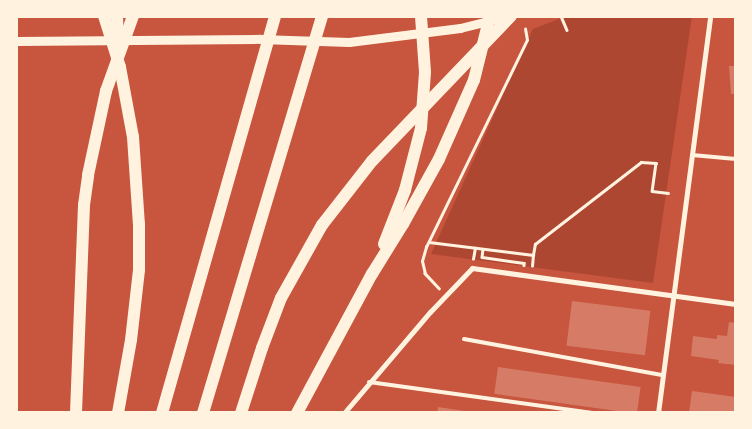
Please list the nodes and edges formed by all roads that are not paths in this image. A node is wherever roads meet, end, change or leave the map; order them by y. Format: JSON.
{"nodes":[{"id":1,"x":104,"y":16,"type":"edge"},
{"id":2,"x":117,"y":16,"type":"edge"},
{"id":3,"x":133,"y":16,"type":"edge"},
{"id":4,"x":275,"y":16,"type":"edge"},
{"id":5,"x":322,"y":16,"type":"edge"},
{"id":6,"x":421,"y":16,"type":"edge"},
{"id":7,"x":490,"y":16,"type":"edge"},
{"id":8,"x":509,"y":16,"type":"edge"},
{"id":9,"x":710,"y":16,"type":"edge"},
{"id":10,"x":16,"y":41,"type":"edge"},
{"id":11,"x":120,"y":67,"type":"junction"},
{"id":12,"x":692,"y":155,"type":"junction"},
{"id":13,"x":736,"y":159,"type":"edge"},
{"id":14,"x":372,"y":274,"type":"junction"},
{"id":15,"x":672,"y":296,"type":"junction"},
{"id":16,"x":736,"y":304,"type":"edge"},
{"id":17,"x":464,"y":339,"type":"dead end"},
{"id":18,"x":662,"y":375,"type":"junction"},
{"id":19,"x":369,"y":382,"type":"junction"},
{"id":20,"x":76,"y":413,"type":"edge"},
{"id":21,"x":118,"y":413,"type":"edge"},
{"id":22,"x":162,"y":413,"type":"edge"},
{"id":23,"x":203,"y":413,"type":"edge"},
{"id":24,"x":241,"y":413,"type":"edge"},
{"id":25,"x":297,"y":413,"type":"edge"},
{"id":26,"x":344,"y":413,"type":"edge"},
{"id":27,"x":591,"y":413,"type":"edge"},
{"id":28,"x":658,"y":413,"type":"edge"}],
"edges":[{"from":1,"to":11,"type":"highway"},
{"from":2,"to":11,"type":"highway"},
{"from":3,"to":20,"type":"highway"},
{"from":4,"to":22,"type":"highway"},
{"from":5,"to":23,"type":"highway"},
{"from":6,"to":14,"type":"highway"},
{"from":7,"to":14,"type":"highway"},
{"from":8,"to":10,"type":"street"},
{"from":8,"to":24,"type":"highway"},
{"from":9,"to":12,"type":"street"},
{"from":11,"to":21,"type":"highway"},
{"from":12,"to":13,"type":"lane"},
{"from":12,"to":15,"type":"street"},
{"from":14,"to":25,"type":"highway"},
{"from":15,"to":16,"type":"street"},
{"from":15,"to":18,"type":"street"},
{"from":15,"to":19,"type":"street"},
{"from":17,"to":18,"type":"lane"},
{"from":18,"to":28,"type":"street"},
{"from":19,"to":26,"type":"street"},
{"from":19,"to":27,"type":"lane"}]}
